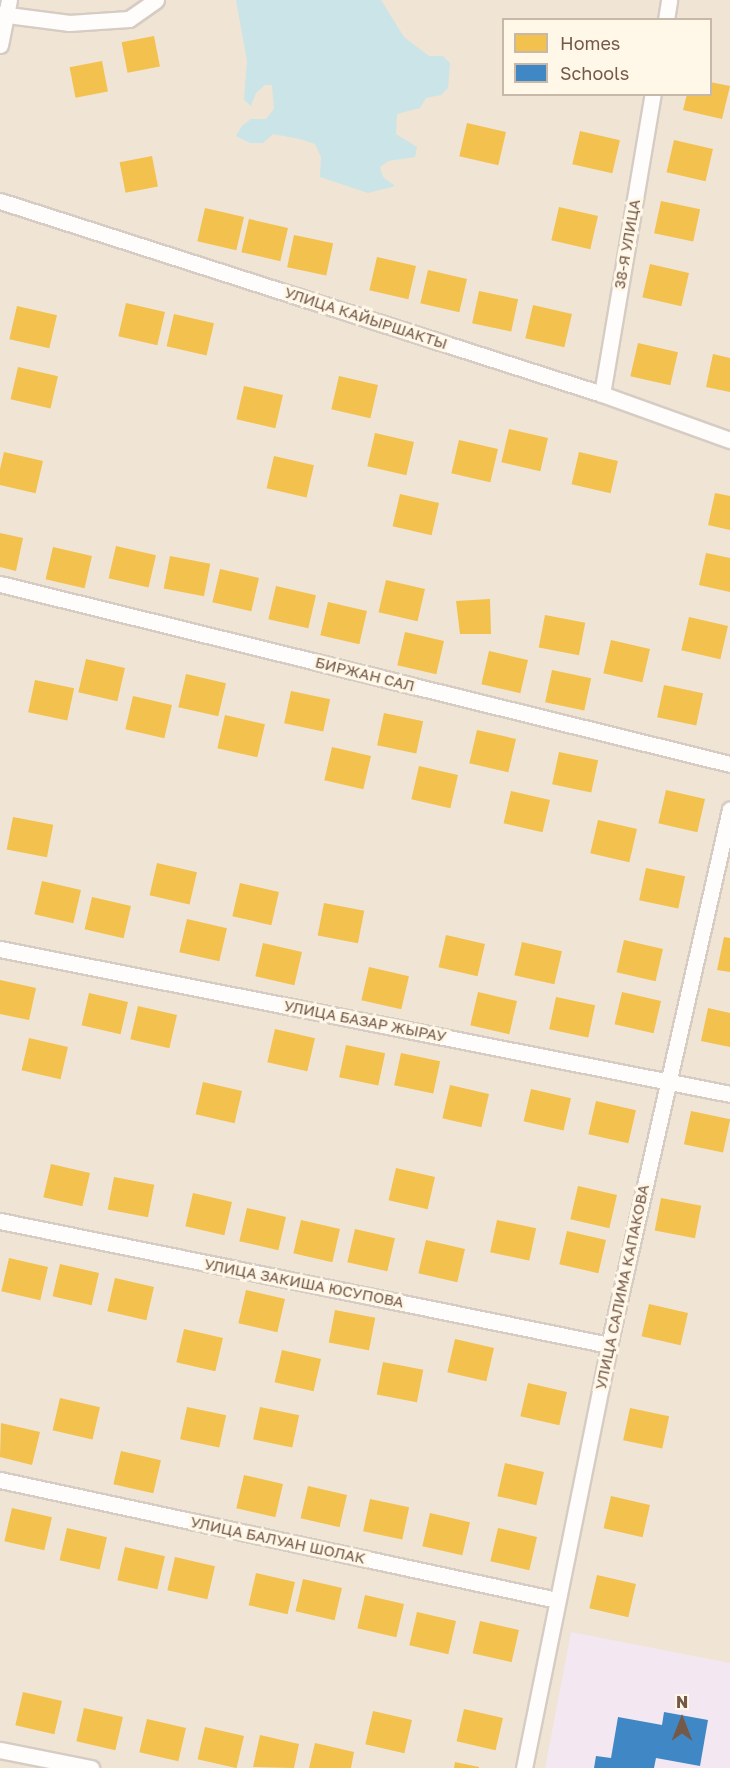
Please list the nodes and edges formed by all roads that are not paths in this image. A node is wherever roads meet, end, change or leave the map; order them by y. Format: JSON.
{"nodes":[{"id":1,"x":156,"y":0,"type":"edge"},
{"id":2,"x":669,"y":0,"type":"edge"},
{"id":3,"x":6,"y":9,"type":"edge"},
{"id":4,"x":666,"y":18,"type":"edge"},
{"id":5,"x":0,"y":45,"type":"edge"},
{"id":6,"x":653,"y":96,"type":"edge"},
{"id":7,"x":0,"y":201,"type":"edge"},
{"id":8,"x":602,"y":394,"type":"junction"},
{"id":9,"x":730,"y":440,"type":"edge"},
{"id":10,"x":0,"y":584,"type":"edge"},
{"id":11,"x":730,"y":764,"type":"edge"},
{"id":12,"x":730,"y":809,"type":"edge"},
{"id":13,"x":0,"y":948,"type":"edge"},
{"id":14,"x":668,"y":1082,"type":"junction"},
{"id":15,"x":730,"y":1094,"type":"edge"},
{"id":16,"x":0,"y":1221,"type":"edge"},
{"id":17,"x":609,"y":1345,"type":"junction"},
{"id":18,"x":0,"y":1480,"type":"edge"},
{"id":19,"x":557,"y":1600,"type":"junction"},
{"id":20,"x":0,"y":1750,"type":"edge"},
{"id":21,"x":91,"y":1768,"type":"edge"},
{"id":22,"x":524,"y":1768,"type":"edge"}],
"edges":[{"from":1,"to":3,"type":"street"},
{"from":2,"to":4,"type":"street"},
{"from":3,"to":5,"type":"street"},
{"from":6,"to":8,"type":"street","name":"38-Я УЛИЦА"},
{"from":7,"to":8,"type":"street","name":"УЛИЦА КАЙЫРШАКТЫ"},
{"from":8,"to":9,"type":"street","name":"УЛИЦА КАЙЫРШАКТЫ"},
{"from":10,"to":11,"type":"street","name":"БИРЖАН САЛ"},
{"from":12,"to":14,"type":"street","name":"УЛИЦА САЛИМА КАПАКОВА"},
{"from":13,"to":14,"type":"street","name":"УЛИЦА БАЗАР ЖЫРАУ"},
{"from":14,"to":15,"type":"street","name":"УЛИЦА БАЗАР ЖЫРАУ"},
{"from":14,"to":17,"type":"street","name":"УЛИЦА САЛИМА КАПАКОВА"},
{"from":16,"to":17,"type":"street","name":"УЛИЦА ЗАКИША ЮСУПОВА"},
{"from":17,"to":19,"type":"street","name":"УЛИЦА САЛИМА КАПАКОВА"},
{"from":18,"to":19,"type":"street","name":"УЛИЦА БАЛУАН ШОЛАК"},
{"from":19,"to":22,"type":"street","name":"УЛИЦА САЛИМА КАПАКОВА"},
{"from":20,"to":21,"type":"street"}]}
